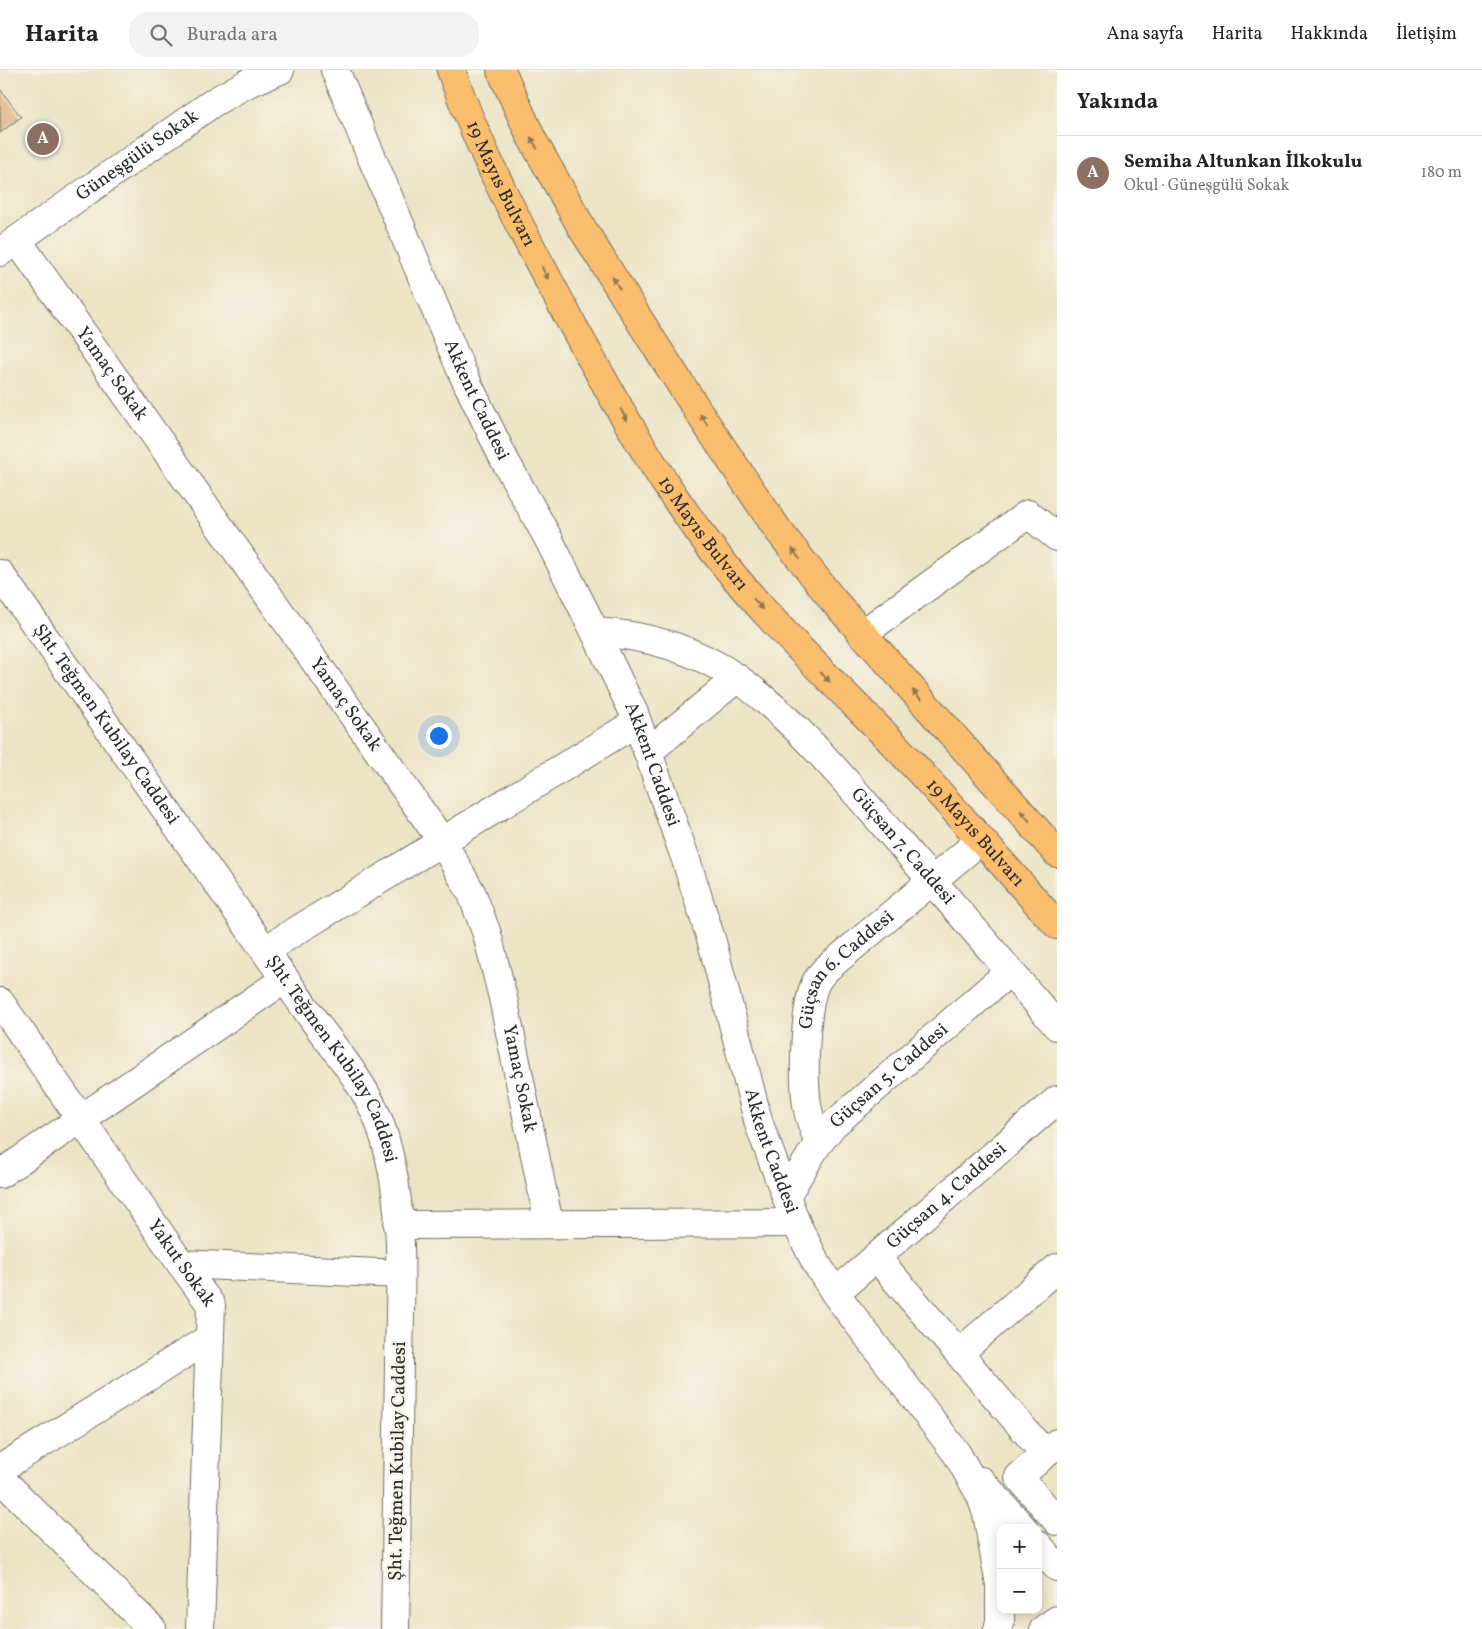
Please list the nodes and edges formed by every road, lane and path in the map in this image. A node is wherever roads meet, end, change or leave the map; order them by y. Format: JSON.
{"nodes":[{"id":1,"x":280,"y":70,"type":"edge"},
{"id":2,"x":334,"y":70,"type":"edge"},
{"id":3,"x":451,"y":70,"type":"edge"},
{"id":4,"x":501,"y":70,"type":"edge"},
{"id":5,"x":8,"y":246,"type":"edge"},
{"id":6,"x":1057,"y":537,"type":"edge"},
{"id":7,"x":0,"y":574,"type":"edge"},
{"id":8,"x":595,"y":632,"type":"junction"},
{"id":9,"x":862,"y":634,"type":"junction"},
{"id":10,"x":737,"y":678,"type":"junction"},
{"id":11,"x":637,"y":722,"type":"junction"},
{"id":12,"x":648,"y":752,"type":"junction"},
{"id":13,"x":981,"y":840,"type":"junction"},
{"id":14,"x":442,"y":841,"type":"junction"},
{"id":15,"x":1057,"y":853,"type":"edge"},
{"id":16,"x":932,"y":881,"type":"junction"},
{"id":17,"x":1057,"y":925,"type":"edge"},
{"id":18,"x":265,"y":950,"type":"junction"},
{"id":19,"x":1010,"y":970,"type":"junction"},
{"id":20,"x":285,"y":979,"type":"junction"},
{"id":21,"x":0,"y":1002,"type":"edge"},
{"id":22,"x":1057,"y":1026,"type":"edge"},
{"id":23,"x":1057,"y":1100,"type":"edge"},
{"id":24,"x":80,"y":1119,"type":"junction"},
{"id":25,"x":819,"y":1142,"type":"junction"},
{"id":26,"x":0,"y":1174,"type":"edge"},
{"id":27,"x":786,"y":1196,"type":"junction"},
{"id":28,"x":796,"y":1223,"type":"junction"},
{"id":29,"x":549,"y":1224,"type":"junction"},
{"id":30,"x":398,"y":1225,"type":"junction"},
{"id":31,"x":876,"y":1256,"type":"junction"},
{"id":32,"x":180,"y":1264,"type":"junction"},
{"id":33,"x":1057,"y":1268,"type":"edge"},
{"id":34,"x":400,"y":1274,"type":"junction"},
{"id":35,"x":835,"y":1293,"type":"junction"},
{"id":36,"x":210,"y":1338,"type":"junction"},
{"id":37,"x":959,"y":1353,"type":"junction"},
{"id":38,"x":1051,"y":1448,"type":"edge"},
{"id":39,"x":957,"y":1454,"type":"junction"},
{"id":40,"x":0,"y":1469,"type":"edge"},
{"id":41,"x":0,"y":1478,"type":"edge"},
{"id":42,"x":1057,"y":1520,"type":"edge"},
{"id":43,"x":1019,"y":1524,"type":"edge"},
{"id":44,"x":1042,"y":1549,"type":"edge"},
{"id":45,"x":1057,"y":1566,"type":"edge"},
{"id":46,"x":1057,"y":1620,"type":"edge"},
{"id":47,"x":152,"y":1629,"type":"edge"},
{"id":48,"x":200,"y":1629,"type":"edge"},
{"id":49,"x":395,"y":1629,"type":"edge"},
{"id":50,"x":998,"y":1629,"type":"edge"},
{"id":51,"x":1044,"y":1629,"type":"edge"}],
"edges":[{"from":1,"to":5,"type":"street","name":"Güneşgülü Sokak"},
{"from":2,"to":8,"type":"street","name":"Akkent Caddesi"},
{"from":3,"to":13,"type":"highway","name":"19 Mayıs Bulvarı","one_way":true},
{"from":9,"to":4,"type":"highway","one_way":true},
{"from":5,"to":14,"type":"street","name":"Yamaç Sokak"},
{"from":6,"to":9,"type":"street"},
{"from":7,"to":18,"type":"street","name":"Şht. Teğmen Kubilay Caddesi"},
{"from":8,"to":10,"type":"street","name":"Güçsan 7. Caddesi"},
{"from":8,"to":11,"type":"street","name":"Akkent Caddesi"},
{"from":15,"to":9,"type":"highway","one_way":true},
{"from":10,"to":12,"type":"street"},
{"from":10,"to":16,"type":"street","name":"Güçsan 7. Caddesi"},
{"from":11,"to":12,"type":"street","name":"Akkent Caddesi"},
{"from":11,"to":14,"type":"street"},
{"from":12,"to":27,"type":"street","name":"Akkent Caddesi"},
{"from":13,"to":16,"type":"street","name":"Güçsan 6. Caddesi"},
{"from":13,"to":17,"type":"highway","name":"19 Mayıs Bulvarı"},
{"from":14,"to":18,"type":"street"},
{"from":14,"to":29,"type":"street","name":"Yamaç Sokak"},
{"from":16,"to":19,"type":"street","name":"Güçsan 7. Caddesi"},
{"from":16,"to":25,"type":"street","name":"Güçsan 6. Caddesi"},
{"from":18,"to":20,"type":"street","name":"Şht. Teğmen Kubilay Caddesi"},
{"from":19,"to":22,"type":"street","name":"Güçsan 7. Caddesi"},
{"from":19,"to":25,"type":"street","name":"Güçsan 5. Caddesi"},
{"from":20,"to":24,"type":"street"},
{"from":20,"to":30,"type":"street","name":"Şht. Teğmen Kubilay Caddesi"},
{"from":21,"to":24,"type":"street","name":"Yakut Sokak"},
{"from":23,"to":31,"type":"street","name":"Güçsan 4. Caddesi"},
{"from":24,"to":26,"type":"street"},
{"from":24,"to":32,"type":"street","name":"Yakut Sokak"},
{"from":25,"to":27,"type":"street","name":"Güçsan 5. Caddesi"},
{"from":27,"to":28,"type":"street","name":"Akkent Caddesi"},
{"from":28,"to":29,"type":"street"},
{"from":28,"to":35,"type":"street","name":"Akkent Caddesi"},
{"from":29,"to":30,"type":"street"},
{"from":30,"to":34,"type":"street","name":"Şht. Teğmen Kubilay Caddesi"},
{"from":31,"to":35,"type":"street","name":"Güçsan 4. Caddesi"},
{"from":31,"to":37,"type":"street"},
{"from":32,"to":34,"type":"street"},
{"from":32,"to":36,"type":"street","name":"Yakut Sokak"},
{"from":33,"to":37,"type":"street"},
{"from":34,"to":49,"type":"street","name":"Şht. Teğmen Kubilay Caddesi"},
{"from":35,"to":39,"type":"street","name":"Akkent Caddesi"},
{"from":36,"to":40,"type":"street"},
{"from":36,"to":48,"type":"street","name":"Yakut Sokak"},
{"from":37,"to":38,"type":"street"},
{"from":38,"to":42,"type":"street"},
{"from":39,"to":43,"type":"street","name":"Akkent Caddesi"},
{"from":39,"to":50,"type":"street","name":"Akkent Caddesi"},
{"from":41,"to":47,"type":"street"},
{"from":44,"to":45,"type":"street"},
{"from":46,"to":51,"type":"street"}]}
